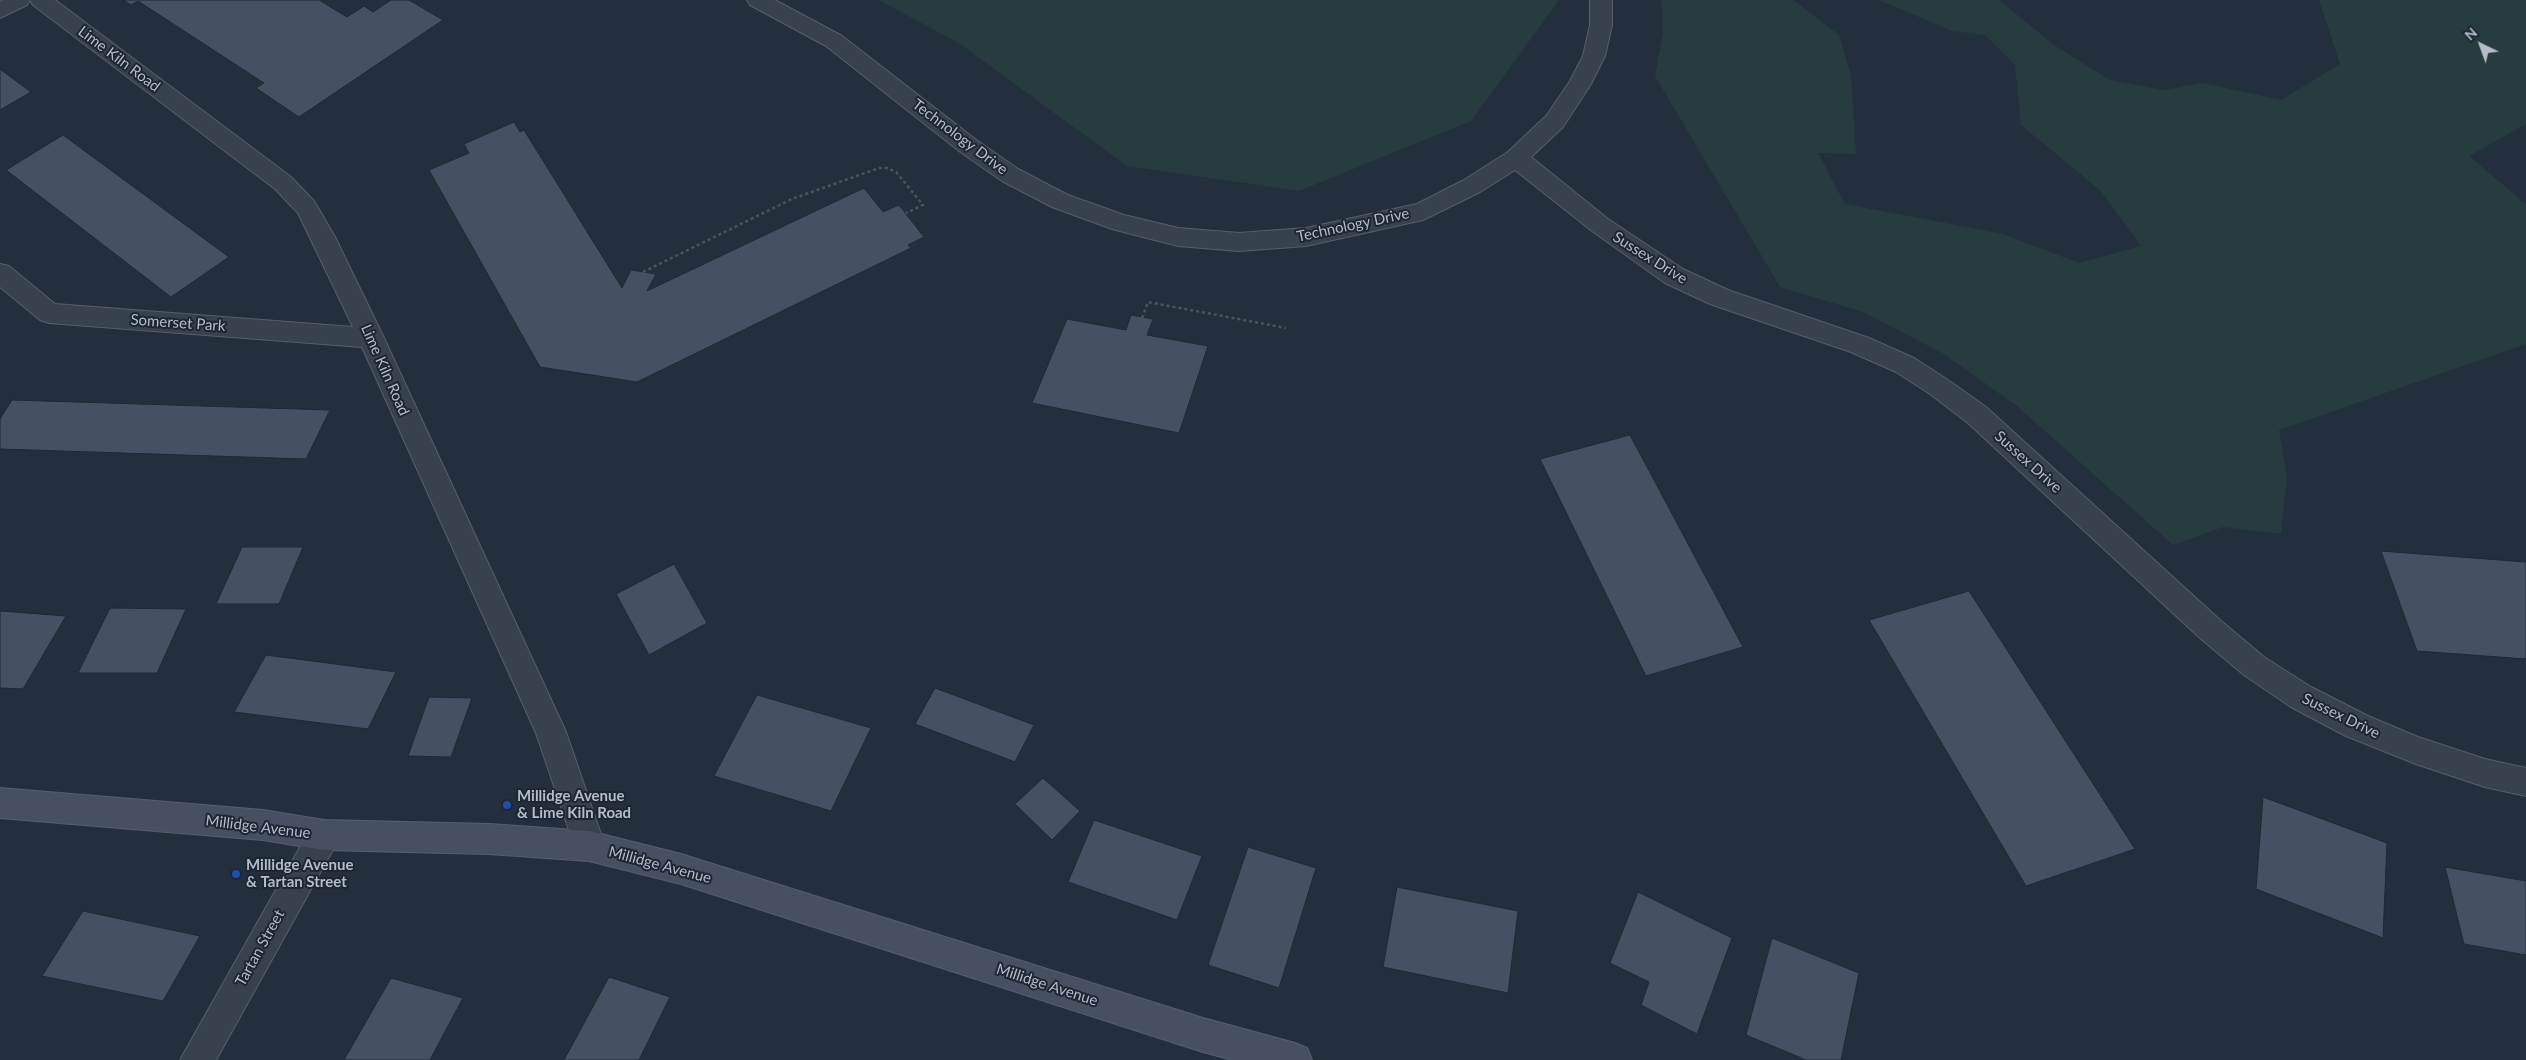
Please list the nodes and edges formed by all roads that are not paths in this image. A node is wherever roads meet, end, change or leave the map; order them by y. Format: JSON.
{"nodes":[{"id":1,"x":19,"y":0,"type":"edge"},
{"id":2,"x":40,"y":0,"type":"edge"},
{"id":3,"x":758,"y":0,"type":"edge"},
{"id":4,"x":1601,"y":0,"type":"edge"},
{"id":5,"x":0,"y":11,"type":"edge"},
{"id":6,"x":1516,"y":158,"type":"junction"},
{"id":7,"x":0,"y":273,"type":"edge"},
{"id":8,"x":371,"y":338,"type":"junction"},
{"id":9,"x":2526,"y":782,"type":"edge"},
{"id":10,"x":0,"y":803,"type":"edge"},
{"id":11,"x":324,"y":835,"type":"junction"},
{"id":12,"x":589,"y":846,"type":"junction"},
{"id":13,"x":197,"y":1060,"type":"edge"},
{"id":14,"x":1295,"y":1060,"type":"edge"}],
"edges":[{"from":1,"to":5,"type":"street"},
{"from":2,"to":8,"type":"street","name":"Lime Kiln Road"},
{"from":3,"to":6,"type":"street","name":"Technology Drive"},
{"from":4,"to":6,"type":"street","name":"Technology Drive"},
{"from":6,"to":9,"type":"street","name":"Sussex Drive"},
{"from":7,"to":8,"type":"street","name":"Somerset Park"},
{"from":8,"to":12,"type":"street","name":"Lime Kiln Road"},
{"from":10,"to":11,"type":"street","name":"Millidge Avenue"},
{"from":11,"to":12,"type":"street","name":"Millidge Avenue"},
{"from":11,"to":13,"type":"street","name":"Tartan Street"},
{"from":12,"to":14,"type":"street","name":"Millidge Avenue"}]}
